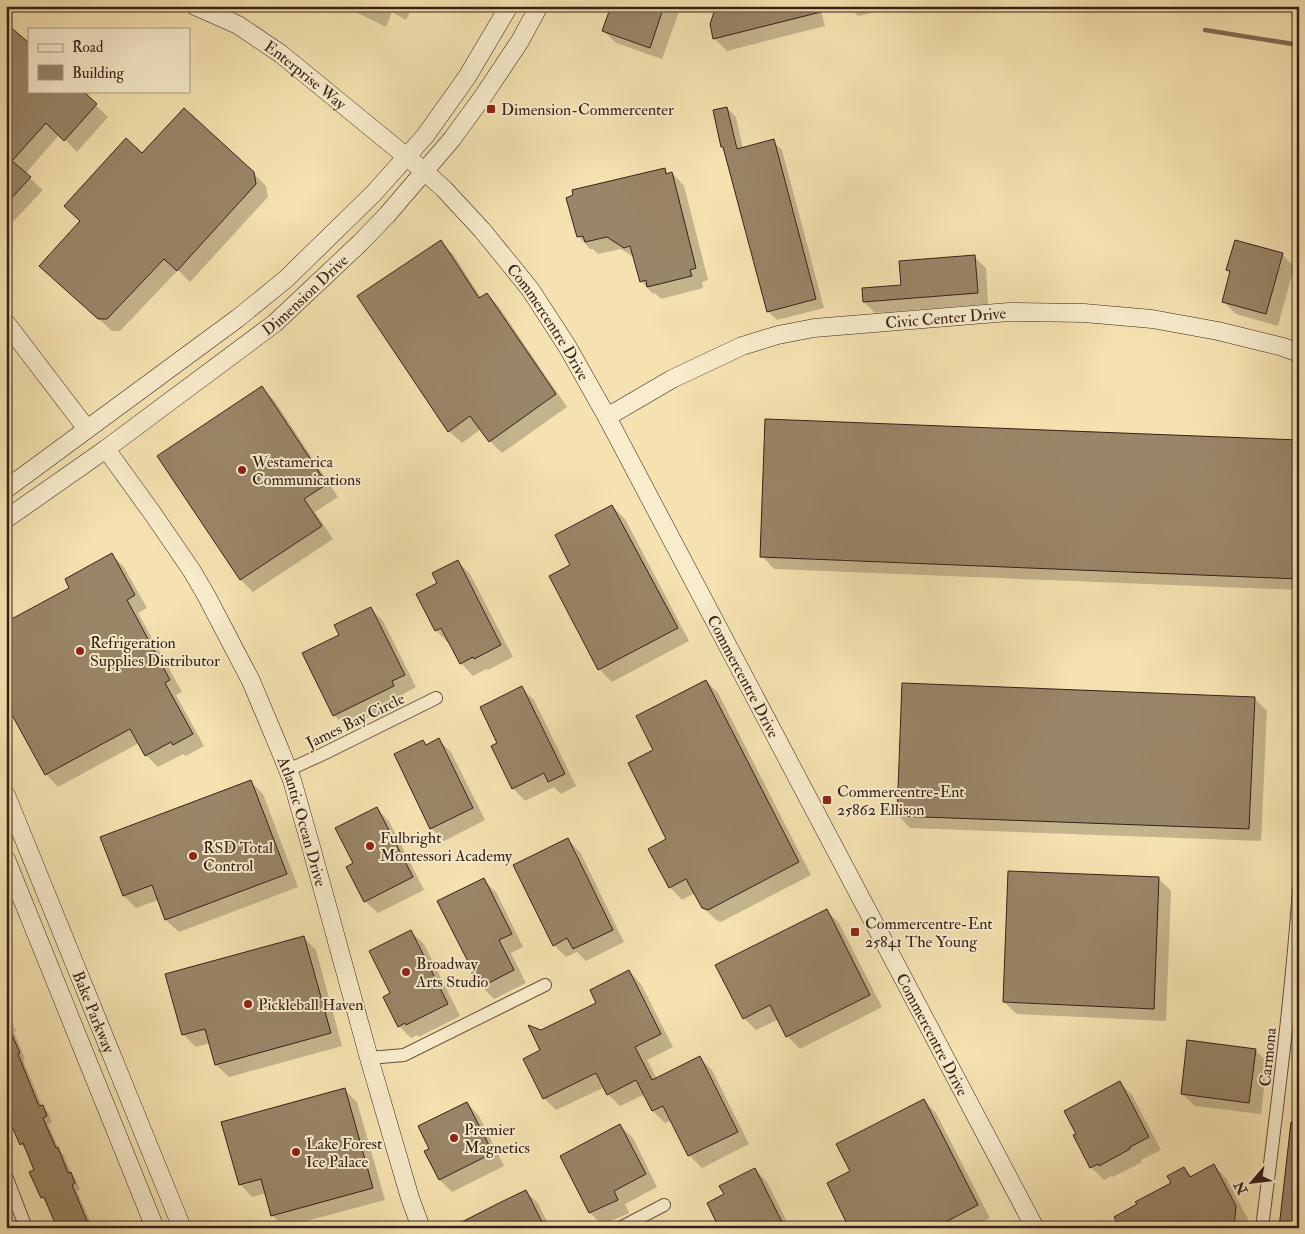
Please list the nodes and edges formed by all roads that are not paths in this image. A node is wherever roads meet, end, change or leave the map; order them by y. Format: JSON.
{"nodes":[{"id":1,"x":195,"y":6,"type":"edge"},
{"id":2,"x":509,"y":6,"type":"edge"},
{"id":3,"x":539,"y":6,"type":"edge"},
{"id":4,"x":407,"y":157,"type":"junction"},
{"id":5,"x":424,"y":171,"type":"junction"},
{"id":6,"x":6,"y":323,"type":"edge"},
{"id":7,"x":1299,"y":353,"type":"edge"},
{"id":8,"x":607,"y":417,"type":"junction"},
{"id":9,"x":87,"y":429,"type":"junction"},
{"id":10,"x":106,"y":450,"type":"junction"},
{"id":11,"x":69,"y":474,"type":"junction"},
{"id":12,"x":6,"y":489,"type":"edge"},
{"id":13,"x":6,"y":519,"type":"edge"},
{"id":14,"x":436,"y":698,"type":"dead end"},
{"id":15,"x":288,"y":770,"type":"junction"},
{"id":16,"x":6,"y":795,"type":"edge"},
{"id":17,"x":6,"y":860,"type":"edge"},
{"id":18,"x":1299,"y":889,"type":"edge"},
{"id":19,"x":546,"y":985,"type":"dead end"},
{"id":20,"x":369,"y":1058,"type":"junction"},
{"id":21,"x":6,"y":1176,"type":"edge"},
{"id":22,"x":664,"y":1205,"type":"dead end"},
{"id":23,"x":26,"y":1228,"type":"edge"},
{"id":24,"x":155,"y":1228,"type":"edge"},
{"id":25,"x":182,"y":1228,"type":"edge"},
{"id":26,"x":421,"y":1228,"type":"edge"},
{"id":27,"x":620,"y":1228,"type":"edge"},
{"id":28,"x":1034,"y":1228,"type":"edge"},
{"id":29,"x":1262,"y":1228,"type":"edge"}],
"edges":[{"from":1,"to":4,"type":"street","name":"Enterprise Way"},
{"from":2,"to":4,"type":"street","name":"Dimension Drive"},
{"from":3,"to":5,"type":"street","name":"Dimension Drive"},
{"from":4,"to":5,"type":"street","name":"Commercentre Drive"},
{"from":4,"to":9,"type":"street","name":"Dimension Drive"},
{"from":5,"to":8,"type":"street","name":"Commercentre Drive"},
{"from":5,"to":10,"type":"street","name":"Dimension Drive"},
{"from":6,"to":9,"type":"street"},
{"from":7,"to":8,"type":"street","name":"Civic Center Drive"},
{"from":8,"to":28,"type":"street","name":"Commercentre Drive"},
{"from":9,"to":11,"type":"street"},
{"from":9,"to":12,"type":"street","name":"Dimension Drive"},
{"from":10,"to":11,"type":"street","name":"Dimension Drive"},
{"from":10,"to":15,"type":"street","name":"Atlantic Ocean Drive"},
{"from":11,"to":13,"type":"street","name":"Dimension Drive"},
{"from":14,"to":15,"type":"street","name":"James Bay Circle"},
{"from":15,"to":20,"type":"street","name":"Atlantic Ocean Drive"},
{"from":16,"to":25,"type":"street","name":"Bake Parkway"},
{"from":17,"to":24,"type":"street","name":"Bake Parkway"},
{"from":18,"to":29,"type":"street","name":"Carmona"},
{"from":19,"to":20,"type":"street"},
{"from":20,"to":26,"type":"street","name":"Atlantic Ocean Drive"},
{"from":21,"to":23,"type":"street"},
{"from":22,"to":27,"type":"street"}]}
